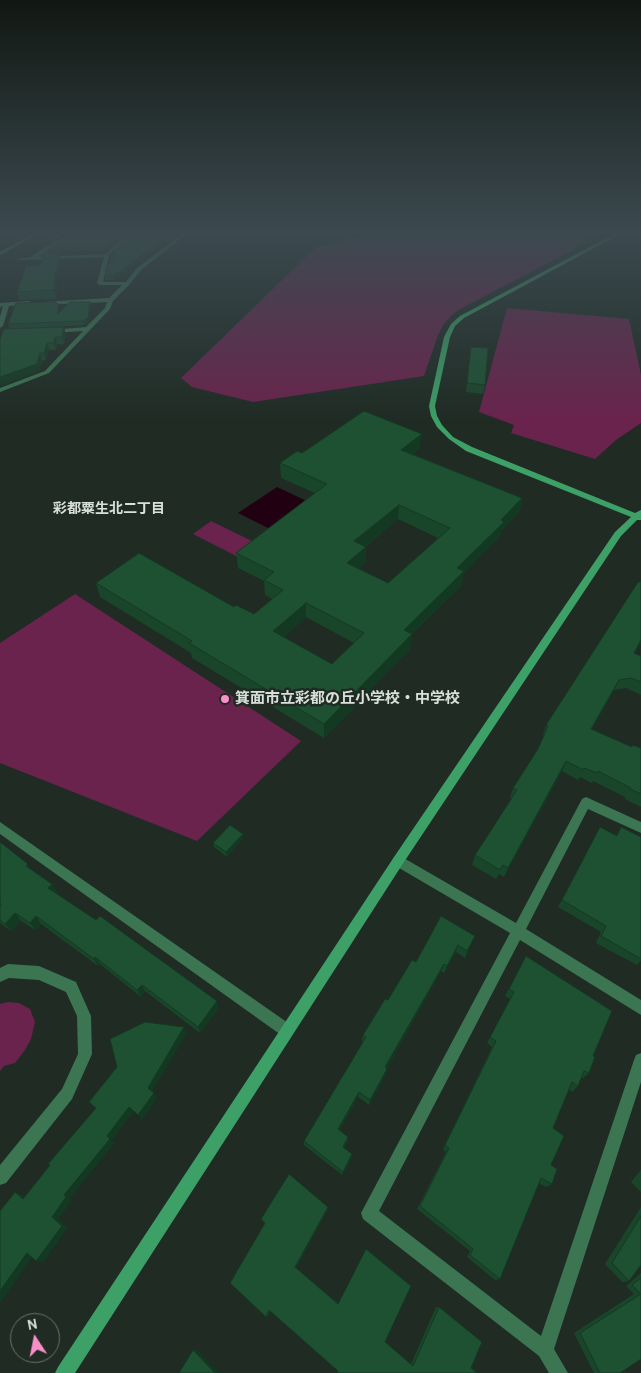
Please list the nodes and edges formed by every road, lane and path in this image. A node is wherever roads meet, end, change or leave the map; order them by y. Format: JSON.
{"nodes":[{"id":1,"x":114,"y":296,"type":"edge"},
{"id":2,"x":502,"y":296,"type":"edge"},
{"id":3,"x":110,"y":300,"type":"junction"},
{"id":4,"x":3,"y":304,"type":"edge"},
{"id":5,"x":0,"y":326,"type":"edge"},
{"id":6,"x":87,"y":329,"type":"junction"},
{"id":7,"x":48,"y":331,"type":"edge"},
{"id":8,"x":0,"y":390,"type":"edge"},
{"id":9,"x":639,"y":516,"type":"edge"},
{"id":10,"x":0,"y":827,"type":"edge"},
{"id":11,"x":641,"y":828,"type":"edge"},
{"id":12,"x":398,"y":861,"type":"junction"},
{"id":13,"x":518,"y":931,"type":"junction"},
{"id":14,"x":0,"y":974,"type":"edge"},
{"id":15,"x":641,"y":1008,"type":"edge"},
{"id":16,"x":286,"y":1030,"type":"junction"},
{"id":17,"x":641,"y":1060,"type":"edge"},
{"id":18,"x":0,"y":1177,"type":"edge"},
{"id":19,"x":545,"y":1350,"type":"junction"},
{"id":20,"x":64,"y":1373,"type":"edge"},
{"id":21,"x":559,"y":1373,"type":"edge"}],
"edges":[{"from":1,"to":3,"type":"street"},
{"from":2,"to":9,"type":"street"},
{"from":3,"to":4,"type":"street"},
{"from":3,"to":6,"type":"street"},
{"from":4,"to":5,"type":"street"},
{"from":6,"to":7,"type":"street"},
{"from":6,"to":8,"type":"street"},
{"from":9,"to":12,"type":"street"},
{"from":10,"to":16,"type":"street"},
{"from":11,"to":13,"type":"street"},
{"from":12,"to":13,"type":"street"},
{"from":12,"to":16,"type":"street"},
{"from":13,"to":15,"type":"street"},
{"from":13,"to":19,"type":"street"},
{"from":14,"to":18,"type":"street"},
{"from":16,"to":20,"type":"street"},
{"from":17,"to":19,"type":"street"},
{"from":19,"to":21,"type":"street"}]}
